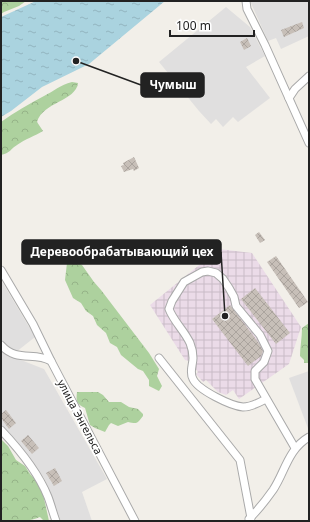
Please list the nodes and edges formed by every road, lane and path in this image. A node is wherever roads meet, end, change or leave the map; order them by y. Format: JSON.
{"nodes":[{"id":1,"x":246,"y":1,"type":"edge"},
{"id":2,"x":309,"y":76,"type":"edge"},
{"id":3,"x":289,"y":98,"type":"junction"},
{"id":4,"x":309,"y":143,"type":"edge"},
{"id":5,"x":1,"y":270,"type":"edge"},
{"id":6,"x":1,"y":345,"type":"edge"},
{"id":7,"x":159,"y":358,"type":"dead end"},
{"id":8,"x":51,"y":362,"type":"junction"},
{"id":9,"x":266,"y":399,"type":"junction"},
{"id":10,"x":1,"y":430,"type":"edge"},
{"id":11,"x":309,"y":437,"type":"edge"},
{"id":12,"x":295,"y":448,"type":"junction"},
{"id":13,"x":249,"y":519,"type":"edge"},
{"id":14,"x":56,"y":521,"type":"edge"},
{"id":15,"x":135,"y":521,"type":"edge"}],
"edges":[{"from":1,"to":3,"type":"street"},
{"from":2,"to":3,"type":"street"},
{"from":3,"to":4,"type":"street"},
{"from":5,"to":8,"type":"street","name":"улица Энгельса"},
{"from":6,"to":8,"type":"street"},
{"from":7,"to":13,"type":"street"},
{"from":8,"to":15,"type":"street","name":"улица Энгельса"},
{"from":9,"to":9,"type":"street"},
{"from":9,"to":12,"type":"street"},
{"from":10,"to":14,"type":"street"},
{"from":11,"to":12,"type":"street"},
{"from":12,"to":13,"type":"street"}]}
